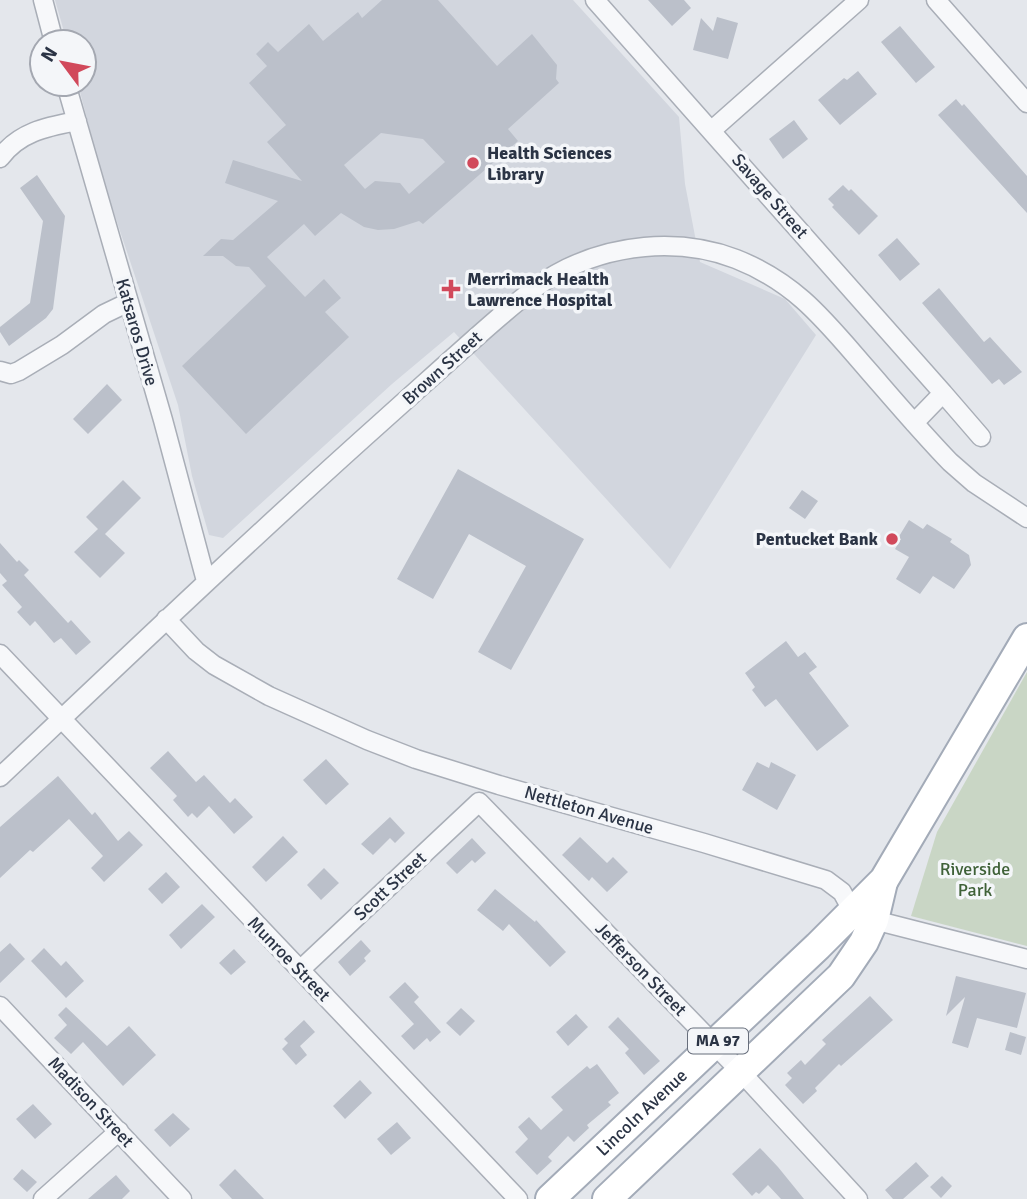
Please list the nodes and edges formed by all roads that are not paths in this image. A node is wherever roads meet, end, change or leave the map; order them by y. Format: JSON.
{"nodes":[{"id":1,"x":43,"y":0,"type":"edge"},
{"id":2,"x":595,"y":0,"type":"edge"},
{"id":3,"x":859,"y":0,"type":"edge"},
{"id":4,"x":936,"y":0,"type":"edge"},
{"id":5,"x":50,"y":28,"type":"edge"},
{"id":6,"x":70,"y":98,"type":"edge"},
{"id":7,"x":1027,"y":103,"type":"edge"},
{"id":8,"x":76,"y":121,"type":"junction"},
{"id":9,"x":712,"y":130,"type":"junction"},
{"id":10,"x":0,"y":158,"type":"edge"},
{"id":11,"x":129,"y":302,"type":"junction"},
{"id":12,"x":0,"y":371,"type":"edge"},
{"id":13,"x":943,"y":393,"type":"junction"},
{"id":14,"x":914,"y":423,"type":"junction"},
{"id":15,"x":981,"y":438,"type":"dead end"},
{"id":16,"x":1027,"y":518,"type":"edge"},
{"id":17,"x":206,"y":582,"type":"junction"},
{"id":18,"x":166,"y":619,"type":"junction"},
{"id":19,"x":1027,"y":638,"type":"edge"},
{"id":20,"x":0,"y":654,"type":"edge"},
{"id":21,"x":61,"y":719,"type":"junction"},
{"id":22,"x":0,"y":777,"type":"edge"},
{"id":23,"x":479,"y":802,"type":"joint"},
{"id":24,"x":864,"y":916,"type":"junction"},
{"id":25,"x":1027,"y":959,"type":"edge"},
{"id":26,"x":300,"y":970,"type":"junction"},
{"id":27,"x":0,"y":1006,"type":"edge"},
{"id":28,"x":714,"y":1044,"type":"junction"},
{"id":29,"x":740,"y":1072,"type":"junction"},
{"id":30,"x":119,"y":1131,"type":"junction"},
{"id":31,"x":43,"y":1199,"type":"edge"},
{"id":32,"x":182,"y":1199,"type":"edge"},
{"id":33,"x":518,"y":1199,"type":"edge"},
{"id":34,"x":550,"y":1199,"type":"edge"},
{"id":35,"x":607,"y":1199,"type":"edge"},
{"id":36,"x":858,"y":1199,"type":"edge"}],
"edges":[{"from":1,"to":5,"type":"street"},
{"from":2,"to":9,"type":"street","name":"Savage Street"},
{"from":3,"to":9,"type":"street"},
{"from":4,"to":7,"type":"street"},
{"from":6,"to":8,"type":"street","name":"Katsaros Drive"},
{"from":8,"to":10,"type":"street"},
{"from":8,"to":11,"type":"street","name":"Katsaros Drive"},
{"from":9,"to":13,"type":"street","name":"Savage Street"},
{"from":11,"to":12,"type":"street"},
{"from":11,"to":17,"type":"street","name":"Katsaros Drive"},
{"from":13,"to":14,"type":"street"},
{"from":13,"to":15,"type":"street","name":"Savage Street"},
{"from":14,"to":16,"type":"street","name":"Brown Street"},
{"from":14,"to":17,"type":"street","name":"Brown Street"},
{"from":17,"to":18,"type":"street","name":"Brown Street"},
{"from":18,"to":21,"type":"street","name":"Brown Street"},
{"from":18,"to":24,"type":"street","name":"Nettleton Avenue"},
{"from":19,"to":24,"type":"main road","number":"MA 97"},
{"from":20,"to":21,"type":"street","name":"Munroe Street"},
{"from":21,"to":22,"type":"street","name":"Brown Street"},
{"from":21,"to":26,"type":"street","name":"Munroe Street"},
{"from":23,"to":26,"type":"street","name":"Scott Street"},
{"from":23,"to":28,"type":"street","name":"Jefferson Street"},
{"from":24,"to":25,"type":"street"},
{"from":24,"to":28,"type":"main road","name":"Lincoln Avenue","number":"MA 97"},
{"from":24,"to":29,"type":"main road","number":"MA 97"},
{"from":26,"to":33,"type":"street","name":"Munroe Street"},
{"from":27,"to":30,"type":"street","name":"Madison Street"},
{"from":28,"to":29,"type":"street","name":"Jefferson Street"},
{"from":28,"to":34,"type":"main road","name":"Lincoln Avenue","number":"MA 97"},
{"from":29,"to":35,"type":"main road","number":"MA 97"},
{"from":29,"to":36,"type":"street","name":"Jefferson Street"},
{"from":30,"to":31,"type":"street"},
{"from":30,"to":32,"type":"street","name":"Madison Street"}]}
